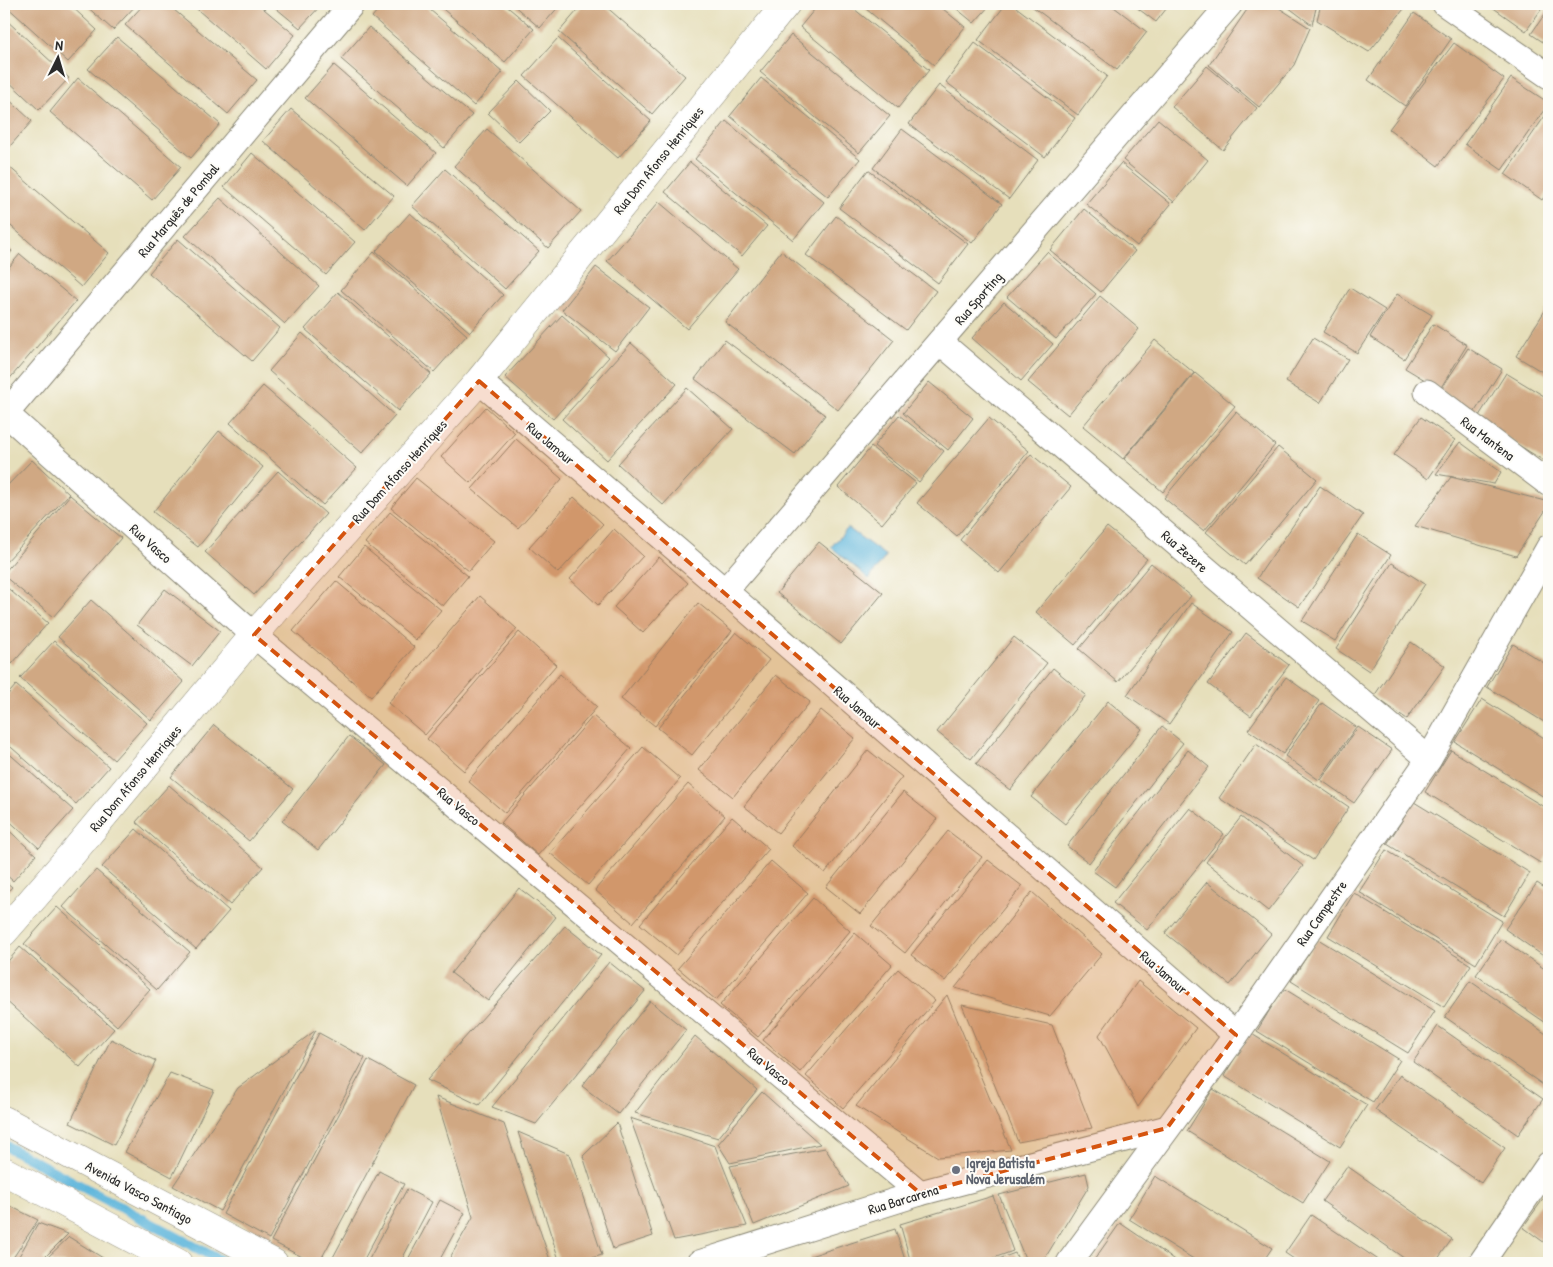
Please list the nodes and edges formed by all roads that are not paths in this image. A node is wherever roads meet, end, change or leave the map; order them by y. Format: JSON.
{"nodes":[{"id":1,"x":352,"y":4,"type":"edge"},
{"id":2,"x":786,"y":4,"type":"edge"},
{"id":3,"x":1230,"y":4,"type":"edge"},
{"id":4,"x":1445,"y":4,"type":"edge"},
{"id":5,"x":1549,"y":76,"type":"edge"},
{"id":6,"x":940,"y":342,"type":"junction"},
{"id":7,"x":479,"y":381,"type":"junction"},
{"id":8,"x":1427,"y":392,"type":"dead end"},
{"id":9,"x":4,"y":414,"type":"edge"},
{"id":10,"x":1549,"y":484,"type":"edge"},
{"id":11,"x":1549,"y":547,"type":"edge"},
{"id":12,"x":725,"y":591,"type":"junction"},
{"id":13,"x":254,"y":634,"type":"junction"},
{"id":14,"x":1429,"y":759,"type":"junction"},
{"id":15,"x":4,"y":932,"type":"edge"},
{"id":16,"x":1236,"y":1035,"type":"junction"},
{"id":17,"x":4,"y":1120,"type":"edge"},
{"id":18,"x":1167,"y":1128,"type":"junction"},
{"id":19,"x":1549,"y":1164,"type":"edge"},
{"id":20,"x":4,"y":1170,"type":"edge"},
{"id":21,"x":920,"y":1193,"type":"junction"},
{"id":22,"x":1490,"y":1260,"type":"edge"},
{"id":23,"x":178,"y":1263,"type":"edge"},
{"id":24,"x":274,"y":1263,"type":"edge"},
{"id":25,"x":699,"y":1263,"type":"edge"},
{"id":26,"x":1069,"y":1263,"type":"edge"}],
"edges":[{"from":1,"to":9,"type":"street","name":"Rua Marquês de Pombal"},
{"from":2,"to":7,"type":"street","name":"Rua Dom Afonso Henriques"},
{"from":3,"to":6,"type":"street","name":"Rua Sporting"},
{"from":4,"to":5,"type":"street"},
{"from":6,"to":12,"type":"street","name":"Rua Sporting"},
{"from":6,"to":14,"type":"street","name":"Rua Zezere"},
{"from":7,"to":12,"type":"street","name":"Rua Jamour"},
{"from":7,"to":13,"type":"street","name":"Rua Dom Afonso Henriques"},
{"from":8,"to":10,"type":"street","name":"Rua Mantena"},
{"from":9,"to":13,"type":"street","name":"Rua Vasco"},
{"from":11,"to":14,"type":"street","name":"Rua Campestre"},
{"from":12,"to":16,"type":"street","name":"Rua Jamour"},
{"from":13,"to":15,"type":"street","name":"Rua Dom Afonso Henriques"},
{"from":13,"to":21,"type":"street","name":"Rua Vasco"},
{"from":14,"to":16,"type":"street","name":"Rua Campestre"},
{"from":16,"to":18,"type":"street","name":"Rua Campestre"},
{"from":17,"to":24,"type":"street","name":"Avenida Vasco Santiago"},
{"from":18,"to":21,"type":"street","name":"Rua Barcarena"},
{"from":18,"to":26,"type":"street","name":"Rua Campestre"},
{"from":19,"to":22,"type":"street"},
{"from":20,"to":23,"type":"street"},
{"from":21,"to":25,"type":"street","name":"Rua Barcarena"}]}
